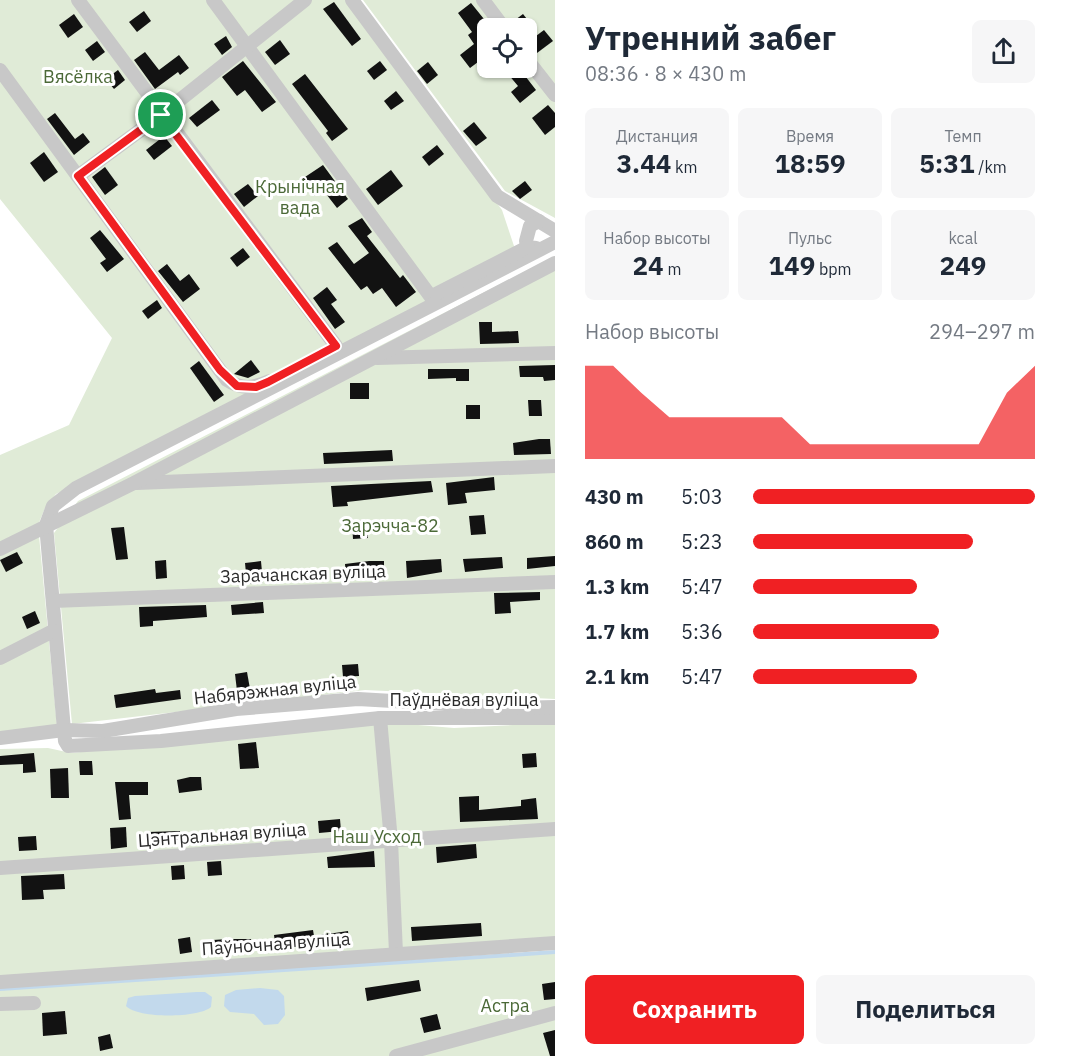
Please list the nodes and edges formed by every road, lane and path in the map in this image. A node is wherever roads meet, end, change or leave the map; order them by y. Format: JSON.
{"nodes":[{"id":1,"x":78,"y":0,"type":"edge"},
{"id":2,"x":213,"y":0,"type":"edge"},
{"id":3,"x":305,"y":0,"type":"edge"},
{"id":4,"x":352,"y":0,"type":"edge"},
{"id":5,"x":483,"y":0,"type":"edge"},
{"id":6,"x":496,"y":18,"type":"edge"},
{"id":7,"x":247,"y":46,"type":"junction"},
{"id":8,"x":0,"y":70,"type":"edge"},
{"id":9,"x":537,"y":72,"type":"edge"},
{"id":10,"x":555,"y":95,"type":"edge"},
{"id":11,"x":161,"y":115,"type":"junction"},
{"id":12,"x":78,"y":176,"type":"junction"},
{"id":13,"x":539,"y":221,"type":"junction"},
{"id":14,"x":555,"y":231,"type":"edge"},
{"id":15,"x":551,"y":245,"type":"edge"},
{"id":16,"x":528,"y":247,"type":"junction"},
{"id":17,"x":555,"y":263,"type":"edge"},
{"id":18,"x":431,"y":297,"type":"junction"},
{"id":19,"x":336,"y":346,"type":"junction"},
{"id":20,"x":555,"y":354,"type":"edge"},
{"id":21,"x":374,"y":358,"type":"junction"},
{"id":22,"x":555,"y":466,"type":"edge"},
{"id":23,"x":134,"y":483,"type":"junction"},
{"id":24,"x":46,"y":525,"type":"junction"},
{"id":25,"x":0,"y":549,"type":"edge"},
{"id":26,"x":555,"y":582,"type":"edge"},
{"id":27,"x":53,"y":602,"type":"junction"},
{"id":28,"x":53,"y":631,"type":"junction"},
{"id":29,"x":0,"y":658,"type":"edge"},
{"id":30,"x":555,"y":707,"type":"edge"},
{"id":31,"x":380,"y":718,"type":"junction"},
{"id":32,"x":555,"y":718,"type":"edge"},
{"id":33,"x":64,"y":730,"type":"junction"},
{"id":34,"x":0,"y":738,"type":"edge"},
{"id":35,"x":555,"y":829,"type":"edge"},
{"id":36,"x":391,"y":841,"type":"junction"},
{"id":37,"x":0,"y":868,"type":"edge"},
{"id":38,"x":555,"y":943,"type":"edge"},
{"id":39,"x":396,"y":953,"type":"junction"},
{"id":40,"x":0,"y":982,"type":"edge"},
{"id":41,"x":34,"y":1003,"type":"dead end"},
{"id":42,"x":0,"y":1004,"type":"edge"},
{"id":43,"x":555,"y":1013,"type":"edge"},
{"id":44,"x":396,"y":1056,"type":"edge"}],
"edges":[{"from":1,"to":11,"type":"street"},
{"from":2,"to":7,"type":"street"},
{"from":3,"to":7,"type":"street"},
{"from":4,"to":13,"type":"street"},
{"from":5,"to":6,"type":"street"},
{"from":7,"to":11,"type":"street"},
{"from":7,"to":18,"type":"street"},
{"from":8,"to":12,"type":"street"},
{"from":9,"to":10,"type":"street"},
{"from":11,"to":12,"type":"street"},
{"from":11,"to":19,"type":"street"},
{"from":12,"to":19,"type":"street"},
{"from":13,"to":14,"type":"street"},
{"from":13,"to":16,"type":"street"},
{"from":15,"to":16,"type":"street"},
{"from":15,"to":24,"type":"street"},
{"from":16,"to":18,"type":"street"},
{"from":17,"to":21,"type":"street"},
{"from":18,"to":19,"type":"street"},
{"from":20,"to":21,"type":"street"},
{"from":21,"to":23,"type":"street"},
{"from":22,"to":23,"type":"street"},
{"from":23,"to":24,"type":"street"},
{"from":24,"to":25,"type":"street"},
{"from":24,"to":27,"type":"street"},
{"from":26,"to":27,"type":"street","name":"Зарачанская вуліца"},
{"from":27,"to":28,"type":"street"},
{"from":28,"to":29,"type":"street"},
{"from":28,"to":33,"type":"street"},
{"from":30,"to":33,"type":"street","name":"Набярэжная вуліца"},
{"from":31,"to":32,"type":"street","name":"Паўднёвая вуліца"},
{"from":31,"to":33,"type":"street","name":"Паўднёвая вуліца"},
{"from":31,"to":36,"type":"street"},
{"from":33,"to":34,"type":"street","name":"Набярэжная вуліца"},
{"from":35,"to":36,"type":"street","name":"Цэнтральная вуліца"},
{"from":36,"to":37,"type":"street","name":"Цэнтральная вуліца"},
{"from":36,"to":39,"type":"street"},
{"from":38,"to":39,"type":"street","name":"Паўночная вуліца"},
{"from":39,"to":40,"type":"street","name":"Паўночная вуліца"},
{"from":41,"to":42,"type":"street"},
{"from":43,"to":44,"type":"street"}]}
